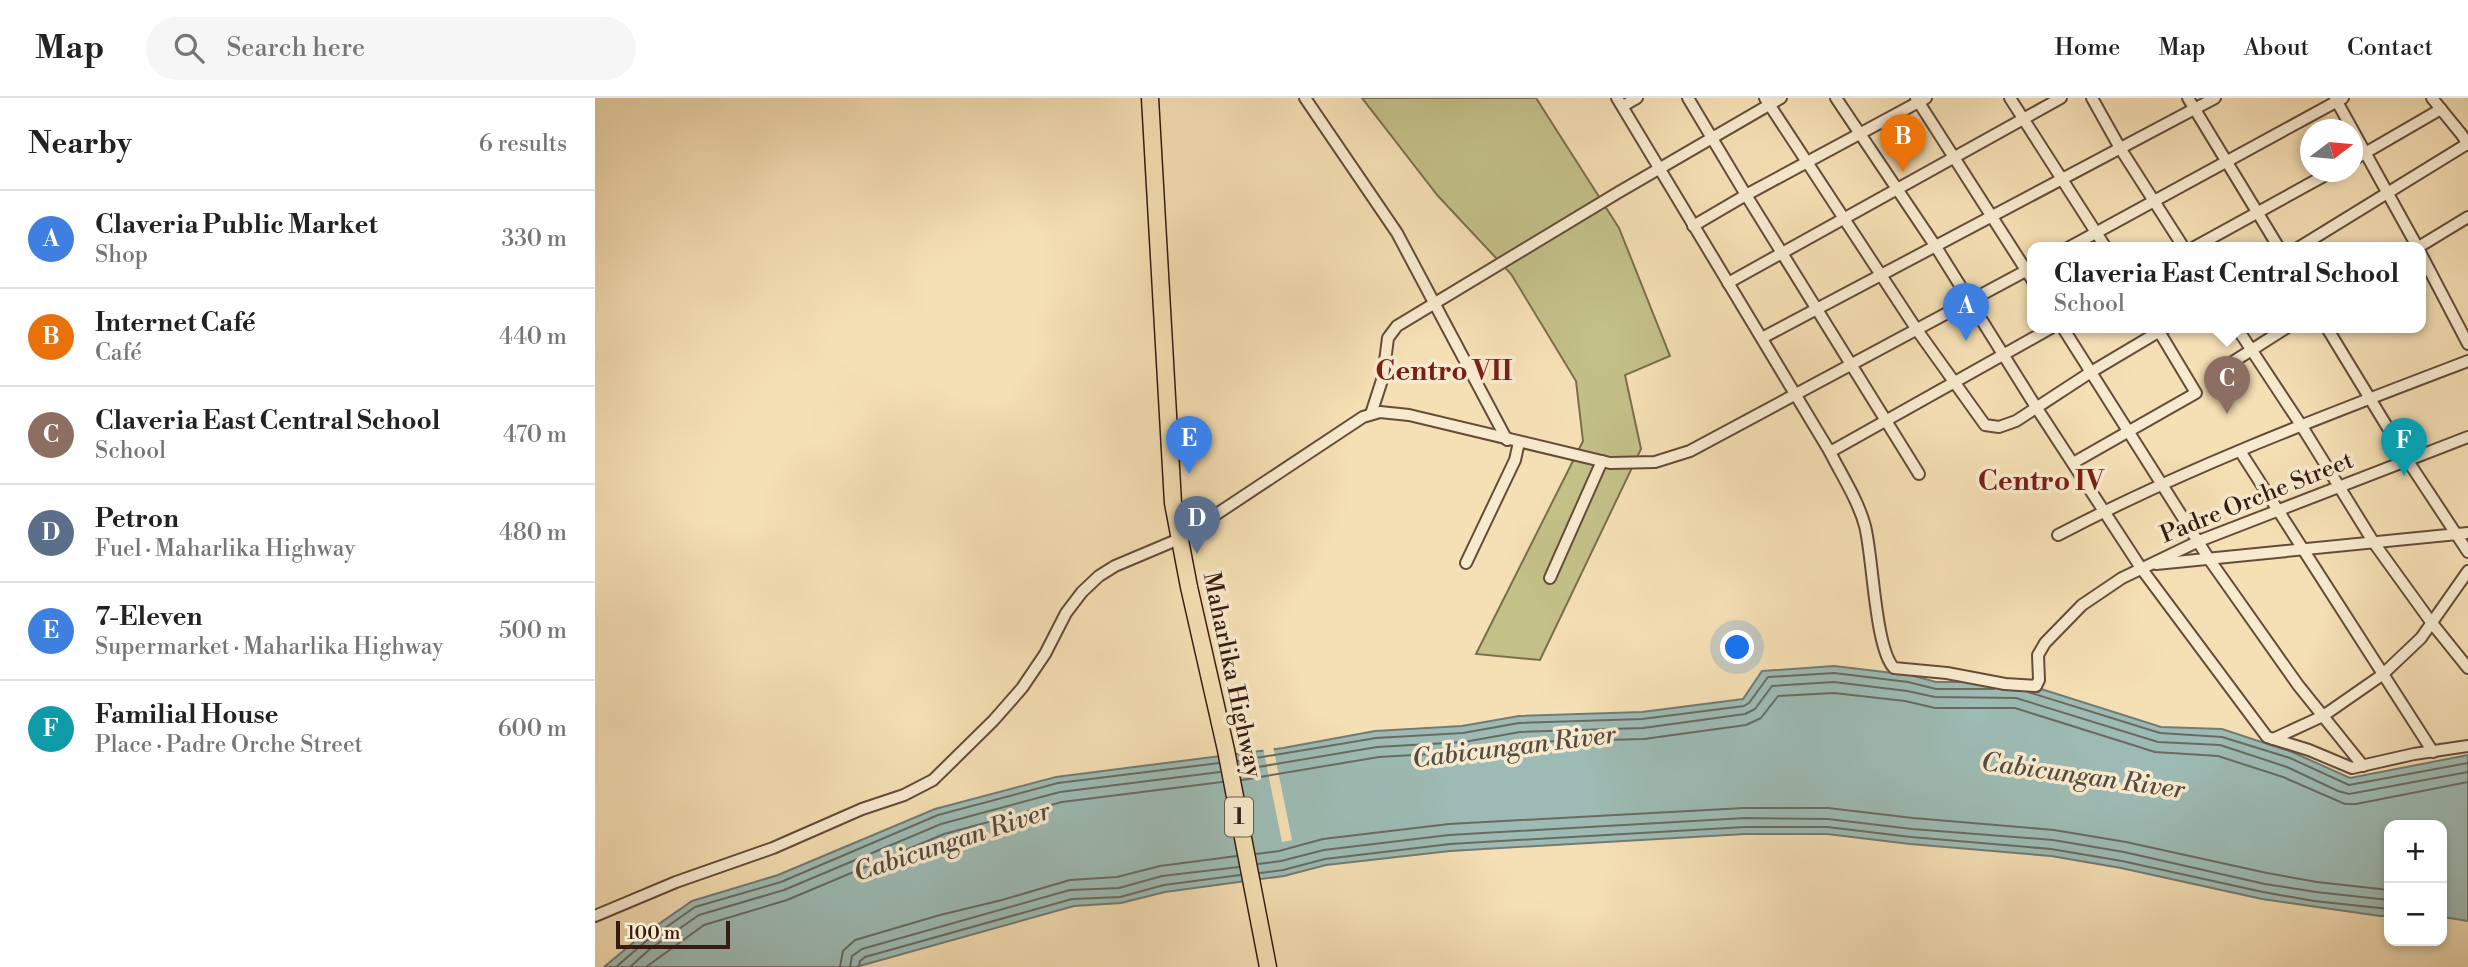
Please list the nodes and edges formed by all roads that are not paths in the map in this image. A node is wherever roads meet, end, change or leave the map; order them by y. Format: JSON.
{"nodes":[{"id":1,"x":1150,"y":98,"type":"edge"},
{"id":2,"x":1305,"y":98,"type":"edge"},
{"id":3,"x":1637,"y":98,"type":"edge"},
{"id":4,"x":1688,"y":98,"type":"edge"},
{"id":5,"x":1781,"y":98,"type":"edge"},
{"id":6,"x":1836,"y":98,"type":"edge"},
{"id":7,"x":2010,"y":98,"type":"edge"},
{"id":8,"x":2061,"y":98,"type":"edge"},
{"id":9,"x":2092,"y":98,"type":"edge"},
{"id":10,"x":2188,"y":98,"type":"edge"},
{"id":11,"x":2215,"y":98,"type":"edge"},
{"id":12,"x":2432,"y":98,"type":"edge"},
{"id":13,"x":1920,"y":99,"type":"edge"},
{"id":14,"x":2339,"y":99,"type":"edge"},
{"id":15,"x":1767,"y":101,"type":"edge"},
{"id":16,"x":1620,"y":102,"type":"edge"},
{"id":17,"x":2195,"y":109,"type":"junction"},
{"id":18,"x":2441,"y":109,"type":"junction"},
{"id":19,"x":2024,"y":120,"type":"junction"},
{"id":20,"x":1861,"y":135,"type":"junction"},
{"id":21,"x":1712,"y":138,"type":"junction"},
{"id":22,"x":2468,"y":145,"type":"edge"},
{"id":23,"x":2120,"y":148,"type":"junction"},
{"id":24,"x":2365,"y":153,"type":"junction"},
{"id":25,"x":1953,"y":158,"type":"junction"},
{"id":26,"x":2226,"y":160,"type":"junction"},
{"id":27,"x":1807,"y":163,"type":"junction"},
{"id":28,"x":1660,"y":169,"type":"junction"},
{"id":29,"x":2062,"y":179,"type":"junction"},
{"id":30,"x":2312,"y":182,"type":"edge"},
{"id":31,"x":1897,"y":190,"type":"junction"},
{"id":32,"x":2386,"y":192,"type":"junction"},
{"id":33,"x":1746,"y":195,"type":"junction"},
{"id":34,"x":2153,"y":200,"type":"junction"},
{"id":35,"x":2257,"y":211,"type":"junction"},
{"id":36,"x":1992,"y":215,"type":"junction"},
{"id":37,"x":1844,"y":217,"type":"junction"},
{"id":38,"x":2468,"y":217,"type":"edge"},
{"id":39,"x":1693,"y":226,"type":"junction"},
{"id":40,"x":2096,"y":232,"type":"junction"},
{"id":41,"x":2078,"y":242,"type":"edge"},
{"id":42,"x":2102,"y":242,"type":"edge"},
{"id":43,"x":2180,"y":242,"type":"edge"},
{"id":44,"x":2203,"y":242,"type":"edge"},
{"id":45,"x":2275,"y":242,"type":"edge"},
{"id":46,"x":2307,"y":242,"type":"edge"},
{"id":47,"x":2415,"y":242,"type":"edge"},
{"id":48,"x":2426,"y":243,"type":"edge"},
{"id":49,"x":1936,"y":247,"type":"junction"},
{"id":50,"x":1782,"y":253,"type":"junction"},
{"id":51,"x":2426,"y":264,"type":"edge"},
{"id":52,"x":2027,"y":267,"type":"edge"},
{"id":53,"x":1882,"y":274,"type":"junction"},
{"id":54,"x":2027,"y":275,"type":"edge"},
{"id":55,"x":1728,"y":283,"type":"junction"},
{"id":56,"x":1435,"y":302,"type":"junction"},
{"id":57,"x":1971,"y":302,"type":"junction"},
{"id":58,"x":1817,"y":310,"type":"junction"},
{"id":59,"x":1917,"y":330,"type":"junction"},
{"id":60,"x":2043,"y":333,"type":"edge"},
{"id":61,"x":2066,"y":333,"type":"edge"},
{"id":62,"x":2154,"y":333,"type":"edge"},
{"id":63,"x":2163,"y":333,"type":"edge"},
{"id":64,"x":2240,"y":333,"type":"edge"},
{"id":65,"x":2278,"y":333,"type":"edge"},
{"id":66,"x":2330,"y":333,"type":"edge"},
{"id":67,"x":1762,"y":338,"type":"junction"},
{"id":68,"x":2468,"y":344,"type":"edge"},
{"id":69,"x":2252,"y":350,"type":"junction"},
{"id":70,"x":2003,"y":355,"type":"junction"},
{"id":71,"x":2468,"y":361,"type":"edge"},
{"id":72,"x":2228,"y":365,"type":"dead end"},
{"id":73,"x":1852,"y":366,"type":"junction"},
{"id":74,"x":2091,"y":372,"type":"junction"},
{"id":75,"x":1953,"y":383,"type":"junction"},
{"id":76,"x":1796,"y":394,"type":"junction"},
{"id":77,"x":2371,"y":398,"type":"junction"},
{"id":78,"x":2036,"y":407,"type":"junction"},
{"id":79,"x":1371,"y":414,"type":"junction"},
{"id":80,"x":1885,"y":421,"type":"junction"},
{"id":81,"x":2301,"y":425,"type":"junction"},
{"id":82,"x":2129,"y":431,"type":"junction"},
{"id":83,"x":2468,"y":438,"type":"edge"},
{"id":84,"x":1513,"y":441,"type":"junction"},
{"id":85,"x":2240,"y":451,"type":"junction"},
{"id":86,"x":1830,"y":453,"type":"junction"},
{"id":87,"x":1602,"y":461,"type":"junction"},
{"id":88,"x":2408,"y":461,"type":"junction"},
{"id":89,"x":2073,"y":463,"type":"junction"},
{"id":90,"x":1919,"y":474,"type":"dead end"},
{"id":91,"x":2163,"y":483,"type":"junction"},
{"id":92,"x":2340,"y":488,"type":"junction"},
{"id":93,"x":2104,"y":511,"type":"junction"},
{"id":94,"x":2278,"y":512,"type":"junction"},
{"id":95,"x":2463,"y":534,"type":"edge"},
{"id":96,"x":2058,"y":535,"type":"dead end"},
{"id":97,"x":1179,"y":539,"type":"junction"},
{"id":98,"x":2199,"y":541,"type":"junction"},
{"id":99,"x":2374,"y":543,"type":"junction"},
{"id":100,"x":2304,"y":551,"type":"junction"},
{"id":101,"x":2468,"y":552,"type":"edge"},
{"id":102,"x":2209,"y":559,"type":"junction"},
{"id":103,"x":1466,"y":563,"type":"dead end"},
{"id":104,"x":2143,"y":567,"type":"junction"},
{"id":105,"x":2468,"y":571,"type":"edge"},
{"id":106,"x":1550,"y":578,"type":"dead end"},
{"id":107,"x":2431,"y":622,"type":"junction"},
{"id":108,"x":2468,"y":668,"type":"edge"},
{"id":109,"x":2382,"y":675,"type":"junction"},
{"id":110,"x":2323,"y":716,"type":"junction"},
{"id":111,"x":2273,"y":739,"type":"junction"},
{"id":112,"x":2468,"y":746,"type":"edge"},
{"id":113,"x":2433,"y":752,"type":"junction"},
{"id":114,"x":2363,"y":766,"type":"junction"},
{"id":115,"x":595,"y":916,"type":"edge"},
{"id":116,"x":1268,"y":967,"type":"edge"}],
"edges":[{"from":1,"to":97,"type":"highway","name":"Maharlika Highway","number":"1"},
{"from":2,"to":56,"type":"street"},
{"from":3,"to":16,"type":"street"},
{"from":4,"to":21,"type":"street"},
{"from":5,"to":15,"type":"street"},
{"from":6,"to":20,"type":"street"},
{"from":7,"to":19,"type":"street"},
{"from":8,"to":19,"type":"street"},
{"from":9,"to":23,"type":"street"},
{"from":10,"to":17,"type":"street"},
{"from":11,"to":17,"type":"street"},
{"from":12,"to":18,"type":"street"},
{"from":13,"to":20,"type":"street"},
{"from":13,"to":25,"type":"street"},
{"from":14,"to":24,"type":"street"},
{"from":14,"to":26,"type":"street"},
{"from":15,"to":21,"type":"street"},
{"from":15,"to":27,"type":"street"},
{"from":16,"to":28,"type":"street"},
{"from":17,"to":23,"type":"street"},
{"from":17,"to":26,"type":"street"},
{"from":18,"to":22,"type":"street"},
{"from":18,"to":24,"type":"street"},
{"from":19,"to":25,"type":"street"},
{"from":19,"to":29,"type":"street"},
{"from":20,"to":27,"type":"street"},
{"from":20,"to":31,"type":"street"},
{"from":21,"to":28,"type":"street"},
{"from":21,"to":33,"type":"street"},
{"from":22,"to":32,"type":"street"},
{"from":23,"to":29,"type":"street"},
{"from":23,"to":34,"type":"street"},
{"from":24,"to":32,"type":"street"},
{"from":25,"to":31,"type":"street"},
{"from":25,"to":36,"type":"street"},
{"from":26,"to":34,"type":"street"},
{"from":26,"to":35,"type":"street"},
{"from":27,"to":33,"type":"street"},
{"from":27,"to":37,"type":"street"},
{"from":28,"to":39,"type":"street"},
{"from":28,"to":56,"type":"street"},
{"from":29,"to":36,"type":"street"},
{"from":29,"to":40,"type":"street"},
{"from":30,"to":35,"type":"street"},
{"from":31,"to":37,"type":"street"},
{"from":31,"to":49,"type":"street"},
{"from":32,"to":46,"type":"street"},
{"from":32,"to":47,"type":"street"},
{"from":33,"to":39,"type":"street"},
{"from":33,"to":50,"type":"street"},
{"from":34,"to":40,"type":"street"},
{"from":34,"to":43,"type":"street"},
{"from":35,"to":44,"type":"street"},
{"from":35,"to":45,"type":"street"},
{"from":36,"to":49,"type":"street"},
{"from":36,"to":52,"type":"street"},
{"from":37,"to":50,"type":"street"},
{"from":37,"to":53,"type":"street"},
{"from":38,"to":48,"type":"street"},
{"from":39,"to":55,"type":"street"},
{"from":40,"to":41,"type":"street"},
{"from":40,"to":42,"type":"street"},
{"from":49,"to":53,"type":"street"},
{"from":49,"to":57,"type":"street"},
{"from":50,"to":55,"type":"street"},
{"from":50,"to":58,"type":"street"},
{"from":51,"to":68,"type":"street"},
{"from":53,"to":58,"type":"street"},
{"from":53,"to":59,"type":"street"},
{"from":54,"to":57,"type":"street"},
{"from":55,"to":67,"type":"street"},
{"from":56,"to":79,"type":"street"},
{"from":56,"to":84,"type":"street"},
{"from":57,"to":59,"type":"street"},
{"from":57,"to":70,"type":"street"},
{"from":58,"to":67,"type":"street"},
{"from":58,"to":73,"type":"street"},
{"from":59,"to":73,"type":"street"},
{"from":59,"to":75,"type":"street"},
{"from":60,"to":70,"type":"street"},
{"from":61,"to":74,"type":"street"},
{"from":62,"to":74,"type":"street"},
{"from":63,"to":82,"type":"street"},
{"from":64,"to":69,"type":"street"},
{"from":65,"to":69,"type":"street"},
{"from":66,"to":77,"type":"street"},
{"from":67,"to":76,"type":"street"},
{"from":69,"to":72,"type":"street"},
{"from":69,"to":81,"type":"street"},
{"from":70,"to":75,"type":"street"},
{"from":70,"to":78,"type":"street"},
{"from":71,"to":77,"type":"street"},
{"from":73,"to":76,"type":"street"},
{"from":73,"to":80,"type":"street"},
{"from":74,"to":78,"type":"street"},
{"from":74,"to":82,"type":"street"},
{"from":75,"to":78,"type":"street"},
{"from":75,"to":80,"type":"street"},
{"from":76,"to":86,"type":"street"},
{"from":76,"to":87,"type":"street"},
{"from":77,"to":81,"type":"street"},
{"from":77,"to":88,"type":"street"},
{"from":78,"to":89,"type":"street"},
{"from":79,"to":84,"type":"street"},
{"from":79,"to":97,"type":"street"},
{"from":80,"to":86,"type":"street"},
{"from":80,"to":90,"type":"street"},
{"from":81,"to":85,"type":"street"},
{"from":81,"to":92,"type":"street"},
{"from":82,"to":89,"type":"street"},
{"from":82,"to":91,"type":"street"},
{"from":83,"to":88,"type":"street","name":"Padre Orche Street"},
{"from":84,"to":87,"type":"street"},
{"from":84,"to":103,"type":"street"},
{"from":85,"to":91,"type":"street"},
{"from":85,"to":94,"type":"street"},
{"from":86,"to":104,"type":"street","name":"Padre Orche Street"},
{"from":87,"to":106,"type":"street"},
{"from":88,"to":92,"type":"street","name":"Padre Orche Street"},
{"from":88,"to":95,"type":"street"},
{"from":89,"to":93,"type":"street"},
{"from":91,"to":93,"type":"street"},
{"from":91,"to":98,"type":"street"},
{"from":92,"to":94,"type":"street","name":"Padre Orche Street"},
{"from":92,"to":99,"type":"street"},
{"from":93,"to":96,"type":"street"},
{"from":93,"to":104,"type":"street"},
{"from":94,"to":98,"type":"street","name":"Padre Orche Street"},
{"from":94,"to":100,"type":"street"},
{"from":95,"to":99,"type":"street"},
{"from":95,"to":101,"type":"street"},
{"from":97,"to":115,"type":"street"},
{"from":97,"to":116,"type":"highway","name":"Maharlika Highway","number":"1"},
{"from":98,"to":102,"type":"street"},
{"from":98,"to":104,"type":"street","name":"Padre Orche Street"},
{"from":99,"to":100,"type":"street"},
{"from":99,"to":107,"type":"street"},
{"from":100,"to":102,"type":"street"},
{"from":100,"to":109,"type":"street"},
{"from":102,"to":104,"type":"street"},
{"from":102,"to":110,"type":"street"},
{"from":104,"to":111,"type":"street"},
{"from":105,"to":107,"type":"street"},
{"from":107,"to":108,"type":"street"},
{"from":107,"to":109,"type":"street"},
{"from":109,"to":110,"type":"street"},
{"from":109,"to":113,"type":"street"},
{"from":110,"to":111,"type":"street"},
{"from":110,"to":114,"type":"street"},
{"from":111,"to":114,"type":"street"},
{"from":112,"to":113,"type":"street"},
{"from":113,"to":114,"type":"street"}]}
